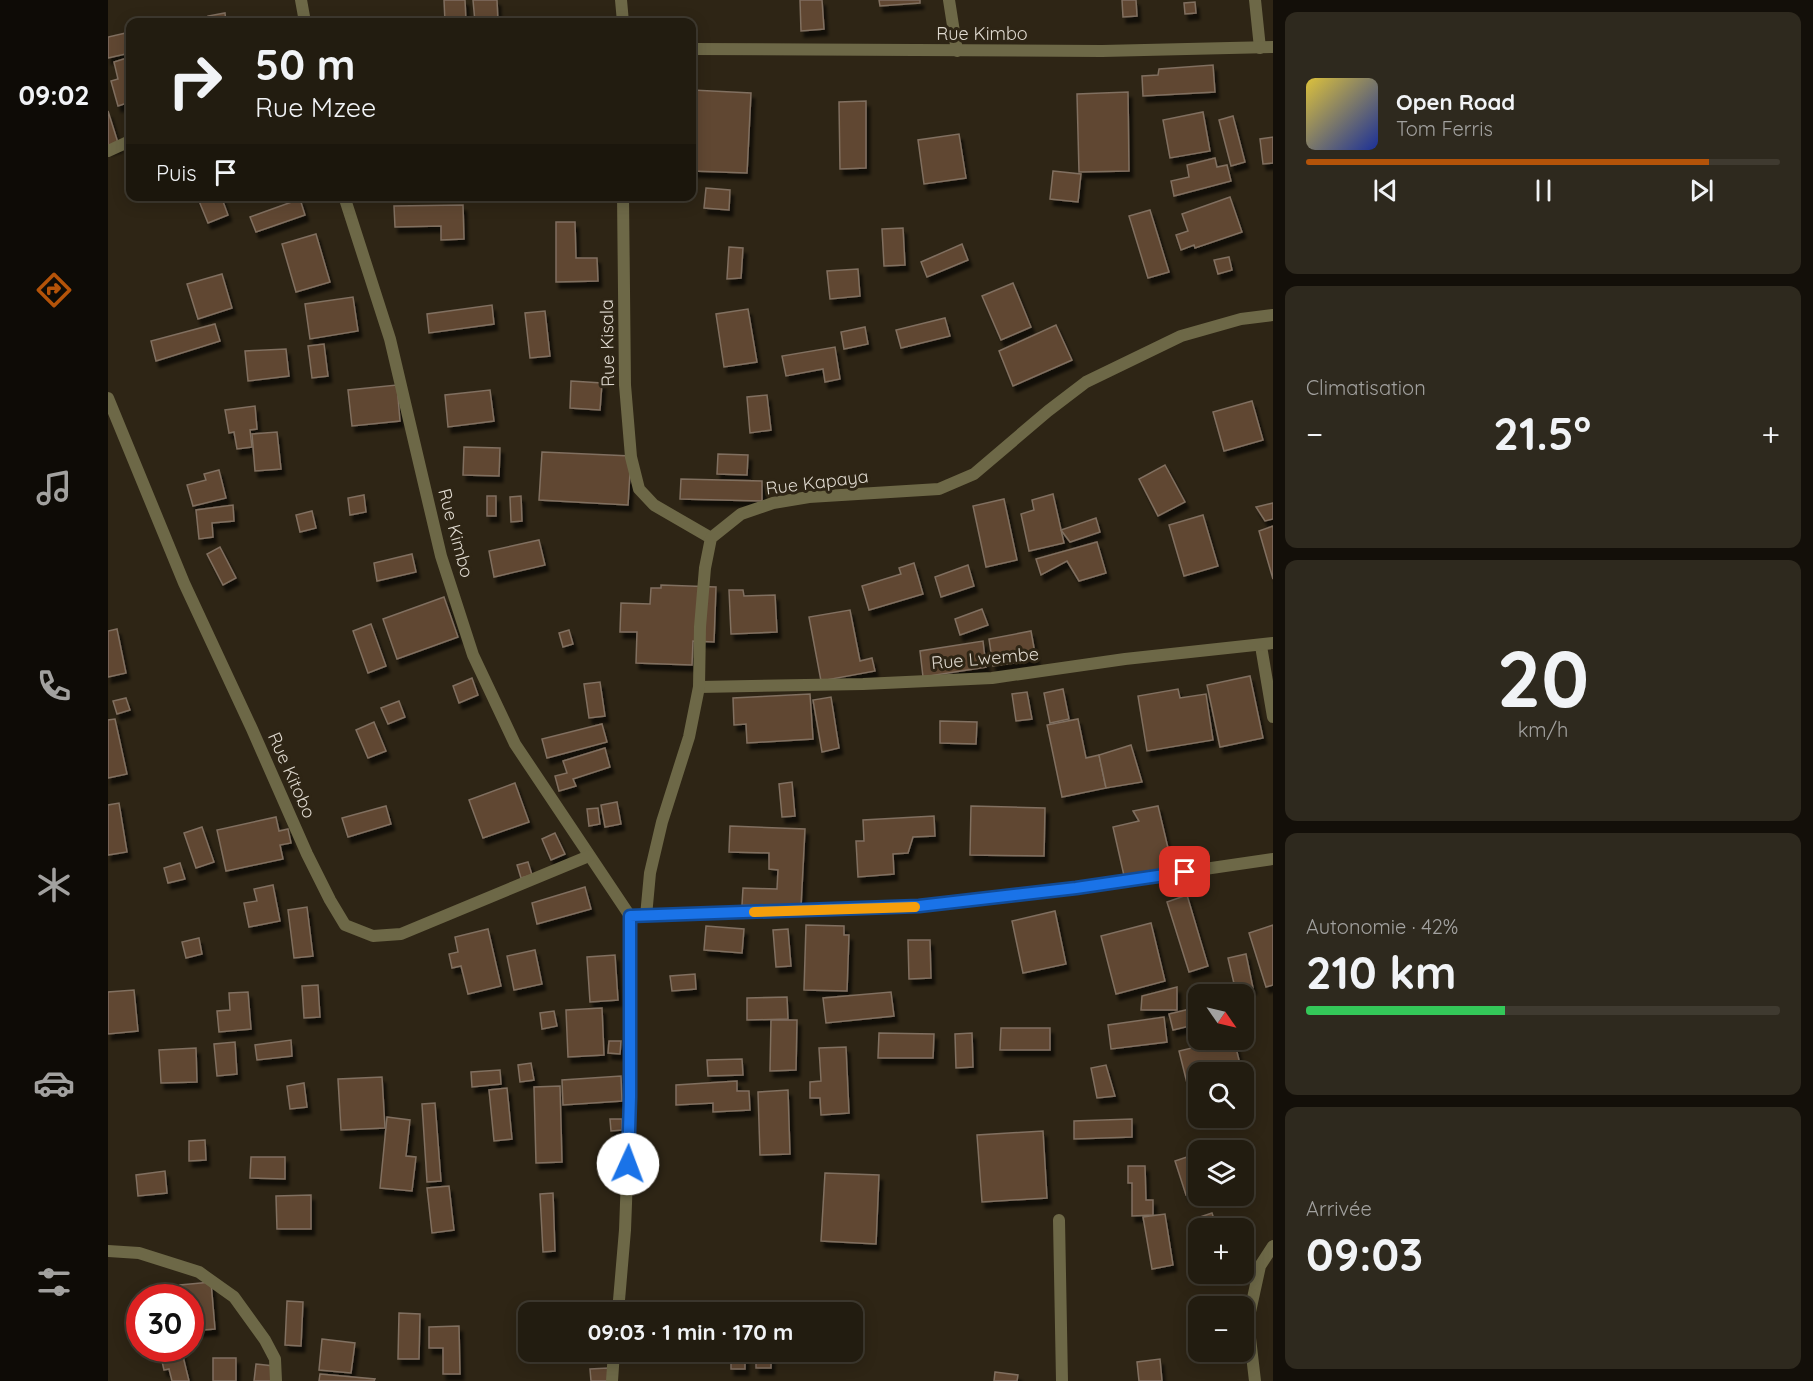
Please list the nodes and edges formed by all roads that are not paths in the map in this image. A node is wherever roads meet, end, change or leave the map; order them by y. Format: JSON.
{"nodes":[{"id":1,"x":301,"y":0,"type":"edge"},
{"id":2,"x":621,"y":0,"type":"edge"},
{"id":3,"x":949,"y":0,"type":"edge"},
{"id":4,"x":1255,"y":0,"type":"edge"},
{"id":5,"x":304,"y":18,"type":"edge"},
{"id":6,"x":622,"y":18,"type":"edge"},
{"id":7,"x":1267,"y":47,"type":"edge"},
{"id":8,"x":696,"y":49,"type":"edge"},
{"id":9,"x":957,"y":51,"type":"junction"},
{"id":10,"x":126,"y":143,"type":"edge"},
{"id":11,"x":108,"y":151,"type":"edge"},
{"id":12,"x":346,"y":201,"type":"edge"},
{"id":13,"x":623,"y":201,"type":"edge"},
{"id":14,"x":1273,"y":315,"type":"edge"},
{"id":15,"x":108,"y":398,"type":"edge"},
{"id":16,"x":711,"y":538,"type":"junction"},
{"id":17,"x":1267,"y":645,"type":"edge"},
{"id":18,"x":699,"y":687,"type":"junction"},
{"id":19,"x":1273,"y":717,"type":"edge"},
{"id":20,"x":589,"y":856,"type":"junction"},
{"id":21,"x":1273,"y":860,"type":"edge"},
{"id":22,"x":630,"y":916,"type":"junction"},
{"id":23,"x":646,"y":916,"type":"junction"},
{"id":24,"x":1059,"y":1220,"type":"dead end"},
{"id":25,"x":1273,"y":1246,"type":"edge"},
{"id":26,"x":108,"y":1251,"type":"edge"},
{"id":27,"x":619,"y":1302,"type":"edge"},
{"id":28,"x":613,"y":1362,"type":"edge"},
{"id":29,"x":276,"y":1381,"type":"edge"},
{"id":30,"x":612,"y":1381,"type":"edge"},
{"id":31,"x":1062,"y":1381,"type":"edge"},
{"id":32,"x":1255,"y":1381,"type":"edge"}],
"edges":[{"from":1,"to":5,"type":"street"},
{"from":2,"to":6,"type":"street"},
{"from":3,"to":9,"type":"street"},
{"from":4,"to":7,"type":"street"},
{"from":7,"to":9,"type":"street","name":"Rue Kimbo"},
{"from":8,"to":9,"type":"street","name":"Rue Kimbo"},
{"from":10,"to":11,"type":"street"},
{"from":12,"to":20,"type":"street","name":"Rue Kimbo"},
{"from":13,"to":16,"type":"street","name":"Rue Kisala"},
{"from":14,"to":16,"type":"street","name":"Rue Kapaya"},
{"from":15,"to":20,"type":"street","name":"Rue Kitobo"},
{"from":16,"to":18,"type":"street"},
{"from":17,"to":18,"type":"street","name":"Rue Lwembe"},
{"from":17,"to":19,"type":"street"},
{"from":18,"to":23,"type":"street"},
{"from":20,"to":22,"type":"street","name":"Rue Kimbo"},
{"from":21,"to":23,"type":"street"},
{"from":22,"to":23,"type":"street"},
{"from":22,"to":27,"type":"street"},
{"from":24,"to":31,"type":"street"},
{"from":25,"to":32,"type":"street"},
{"from":26,"to":29,"type":"street"},
{"from":28,"to":30,"type":"street"}]}
